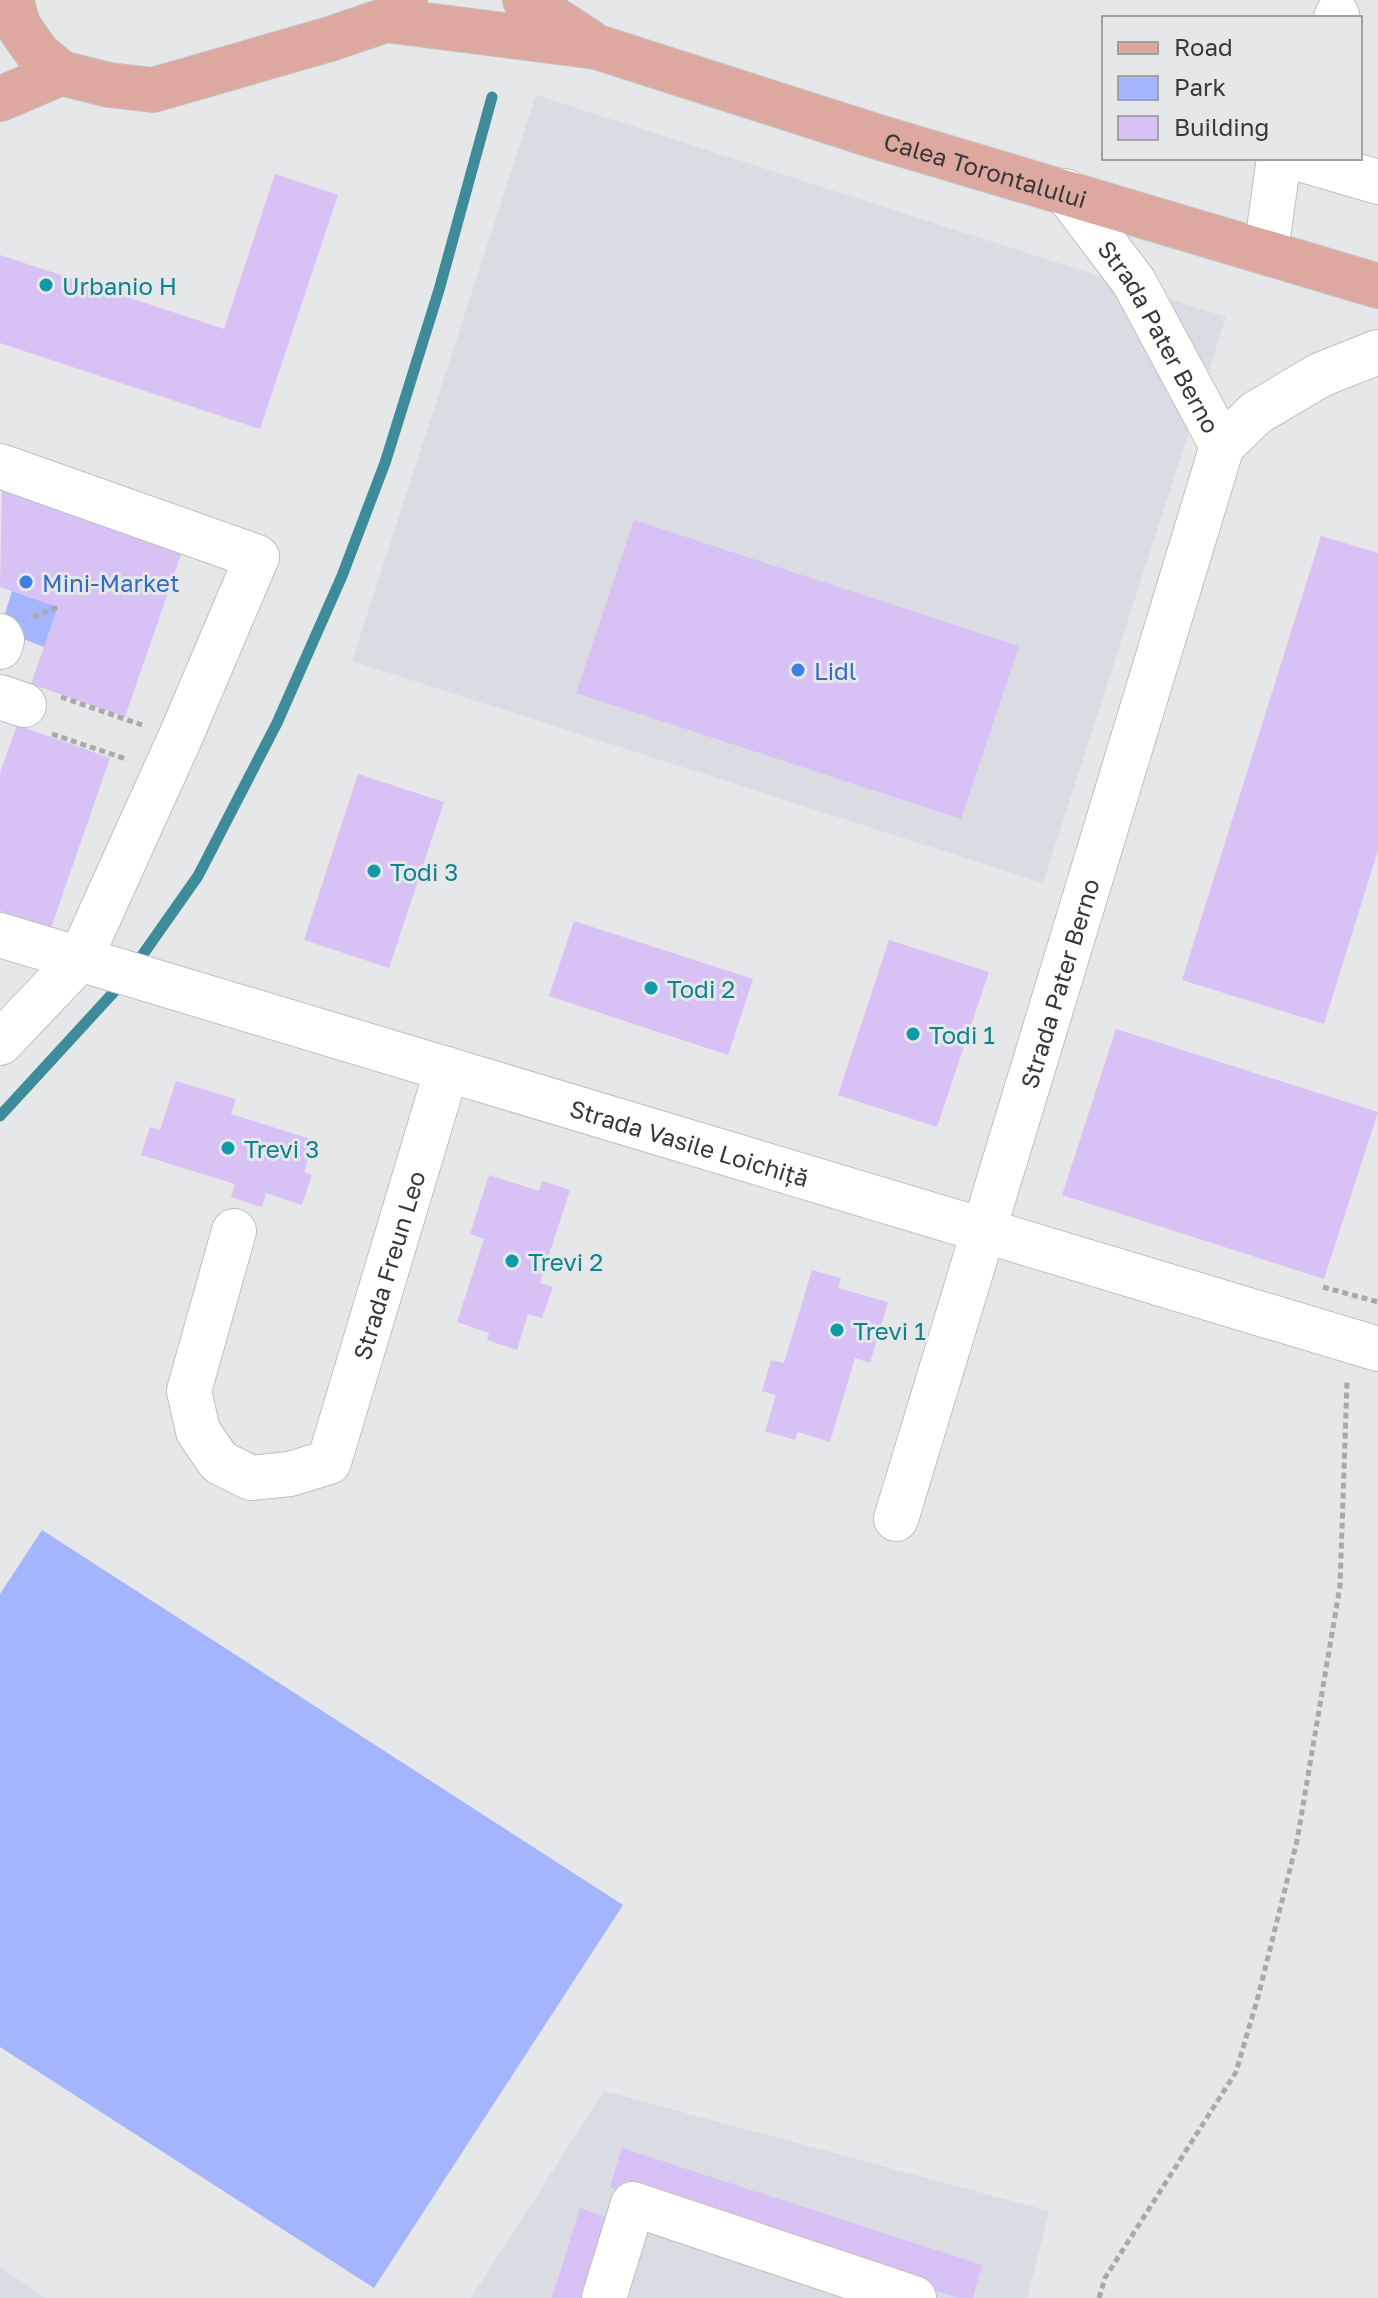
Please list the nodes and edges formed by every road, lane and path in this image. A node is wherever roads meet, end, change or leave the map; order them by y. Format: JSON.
{"nodes":[{"id":1,"x":8,"y":0,"type":"edge"},
{"id":2,"x":525,"y":0,"type":"edge"},
{"id":3,"x":0,"y":7,"type":"edge"},
{"id":4,"x":395,"y":10,"type":"edge"},
{"id":5,"x":597,"y":47,"type":"junction"},
{"id":6,"x":61,"y":73,"type":"junction"},
{"id":7,"x":0,"y":99,"type":"edge"},
{"id":8,"x":1279,"y":160,"type":"edge"},
{"id":9,"x":1303,"y":160,"type":"edge"},
{"id":10,"x":1378,"y":182,"type":"edge"},
{"id":11,"x":1065,"y":191,"type":"junction"},
{"id":12,"x":1266,"y":251,"type":"junction"},
{"id":13,"x":1378,"y":286,"type":"edge"},
{"id":14,"x":1378,"y":352,"type":"edge"},
{"id":15,"x":1222,"y":446,"type":"junction"},
{"id":16,"x":0,"y":466,"type":"edge"},
{"id":17,"x":0,"y":636,"type":"edge"},
{"id":18,"x":0,"y":647,"type":"edge"},
{"id":19,"x":0,"y":935,"type":"edge"},
{"id":20,"x":94,"y":964,"type":"junction"},
{"id":21,"x":0,"y":1043,"type":"edge"},
{"id":22,"x":447,"y":1069,"type":"junction"},
{"id":23,"x":984,"y":1230,"type":"junction"},
{"id":24,"x":234,"y":1231,"type":"dead end"},
{"id":25,"x":1368,"y":1346,"type":"edge"},
{"id":26,"x":896,"y":1519,"type":"dead end"},
{"id":27,"x":604,"y":2298,"type":"edge"},
{"id":28,"x":914,"y":2298,"type":"edge"},
{"id":29,"x":1099,"y":2298,"type":"edge"}],
"edges":[{"from":1,"to":3,"type":"main road"},
{"from":1,"to":6,"type":"main road"},
{"from":2,"to":5,"type":"main road","name":"Calea Torontalului"},
{"from":4,"to":5,"type":"main road","name":"Calea Torontalului"},
{"from":4,"to":6,"type":"main road"},
{"from":5,"to":11,"type":"main road","name":"Calea Torontalului"},
{"from":6,"to":7,"type":"main road"},
{"from":8,"to":12,"type":"street"},
{"from":9,"to":10,"type":"street"},
{"from":11,"to":12,"type":"main road","name":"Calea Torontalului"},
{"from":11,"to":15,"type":"street","name":"Strada Pater Berno"},
{"from":12,"to":13,"type":"main road","name":"Calea Torontalului"},
{"from":14,"to":15,"type":"street","name":"Strada Pater Berno"},
{"from":15,"to":23,"type":"street","name":"Strada Pater Berno"},
{"from":16,"to":20,"type":"street"},
{"from":17,"to":18,"type":"street"},
{"from":19,"to":20,"type":"street","name":"Strada Vasile Loichiță"},
{"from":20,"to":21,"type":"street"},
{"from":20,"to":22,"type":"street","name":"Strada Vasile Loichiță"},
{"from":22,"to":23,"type":"street","name":"Strada Vasile Loichiță"},
{"from":22,"to":24,"type":"street","name":"Strada Freun Leo"},
{"from":23,"to":25,"type":"street","name":"Strada Vasile Loichiță"},
{"from":23,"to":26,"type":"street","name":"Strada Pater Berno"},
{"from":25,"to":29,"type":"path"},
{"from":27,"to":28,"type":"street"}]}
